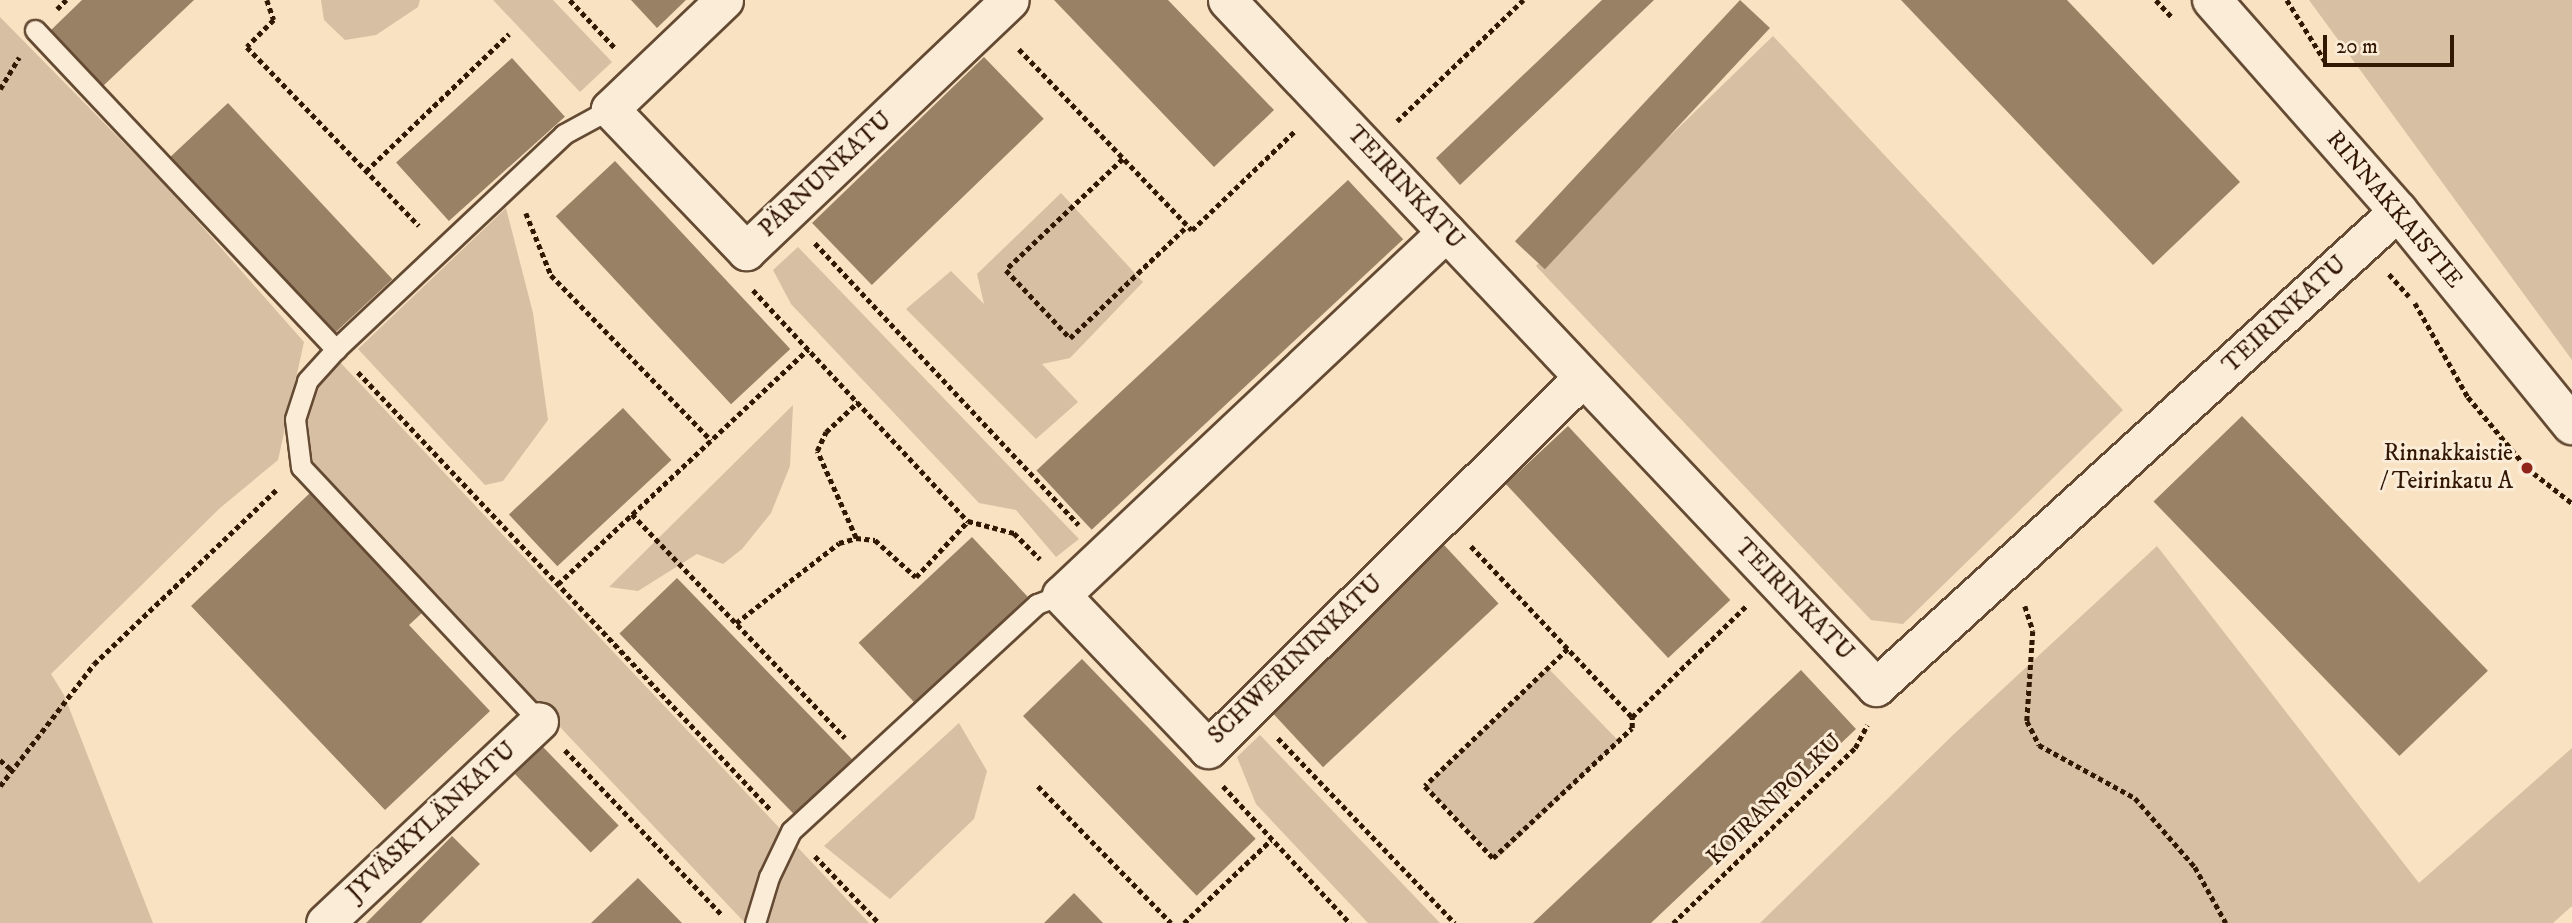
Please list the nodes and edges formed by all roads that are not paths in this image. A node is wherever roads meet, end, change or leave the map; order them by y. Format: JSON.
{"nodes":[{"id":1,"x":724,"y":0,"type":"edge"},
{"id":2,"x":1010,"y":0,"type":"edge"},
{"id":3,"x":1227,"y":0,"type":"edge"},
{"id":4,"x":2212,"y":0,"type":"edge"},
{"id":5,"x":36,"y":30,"type":"dead end"},
{"id":6,"x":610,"y":109,"type":"junction"},
{"id":7,"x":2398,"y":211,"type":"junction"},
{"id":8,"x":1446,"y":232,"type":"junction"},
{"id":9,"x":336,"y":349,"type":"junction"},
{"id":10,"x":1583,"y":378,"type":"junction"},
{"id":11,"x":2572,"y":425,"type":"edge"},
{"id":12,"x":1065,"y":591,"type":"junction"},
{"id":13,"x":539,"y":720,"type":"joint"},
{"id":14,"x":325,"y":923,"type":"edge"},
{"id":15,"x":755,"y":923,"type":"edge"}],
"edges":[{"from":1,"to":6,"type":"street"},
{"from":2,"to":6,"type":"street","name":"PÄRNUNKATU"},
{"from":3,"to":8,"type":"street","name":"TEIRINKATU"},
{"from":4,"to":7,"type":"street","name":"RINNAKKAISTIE"},
{"from":5,"to":9,"type":"lane"},
{"from":6,"to":9,"type":"lane"},
{"from":7,"to":10,"type":"street","name":"TEIRINKATU"},
{"from":7,"to":11,"type":"street","name":"RINNAKKAISTIE"},
{"from":8,"to":10,"type":"street","name":"TEIRINKATU"},
{"from":8,"to":12,"type":"street"},
{"from":9,"to":13,"type":"lane"},
{"from":10,"to":12,"type":"street","name":"SCHWERININKATU"},
{"from":12,"to":15,"type":"lane"},
{"from":13,"to":14,"type":"street","name":"JYVÄSKYLÄNKATU"}]}
